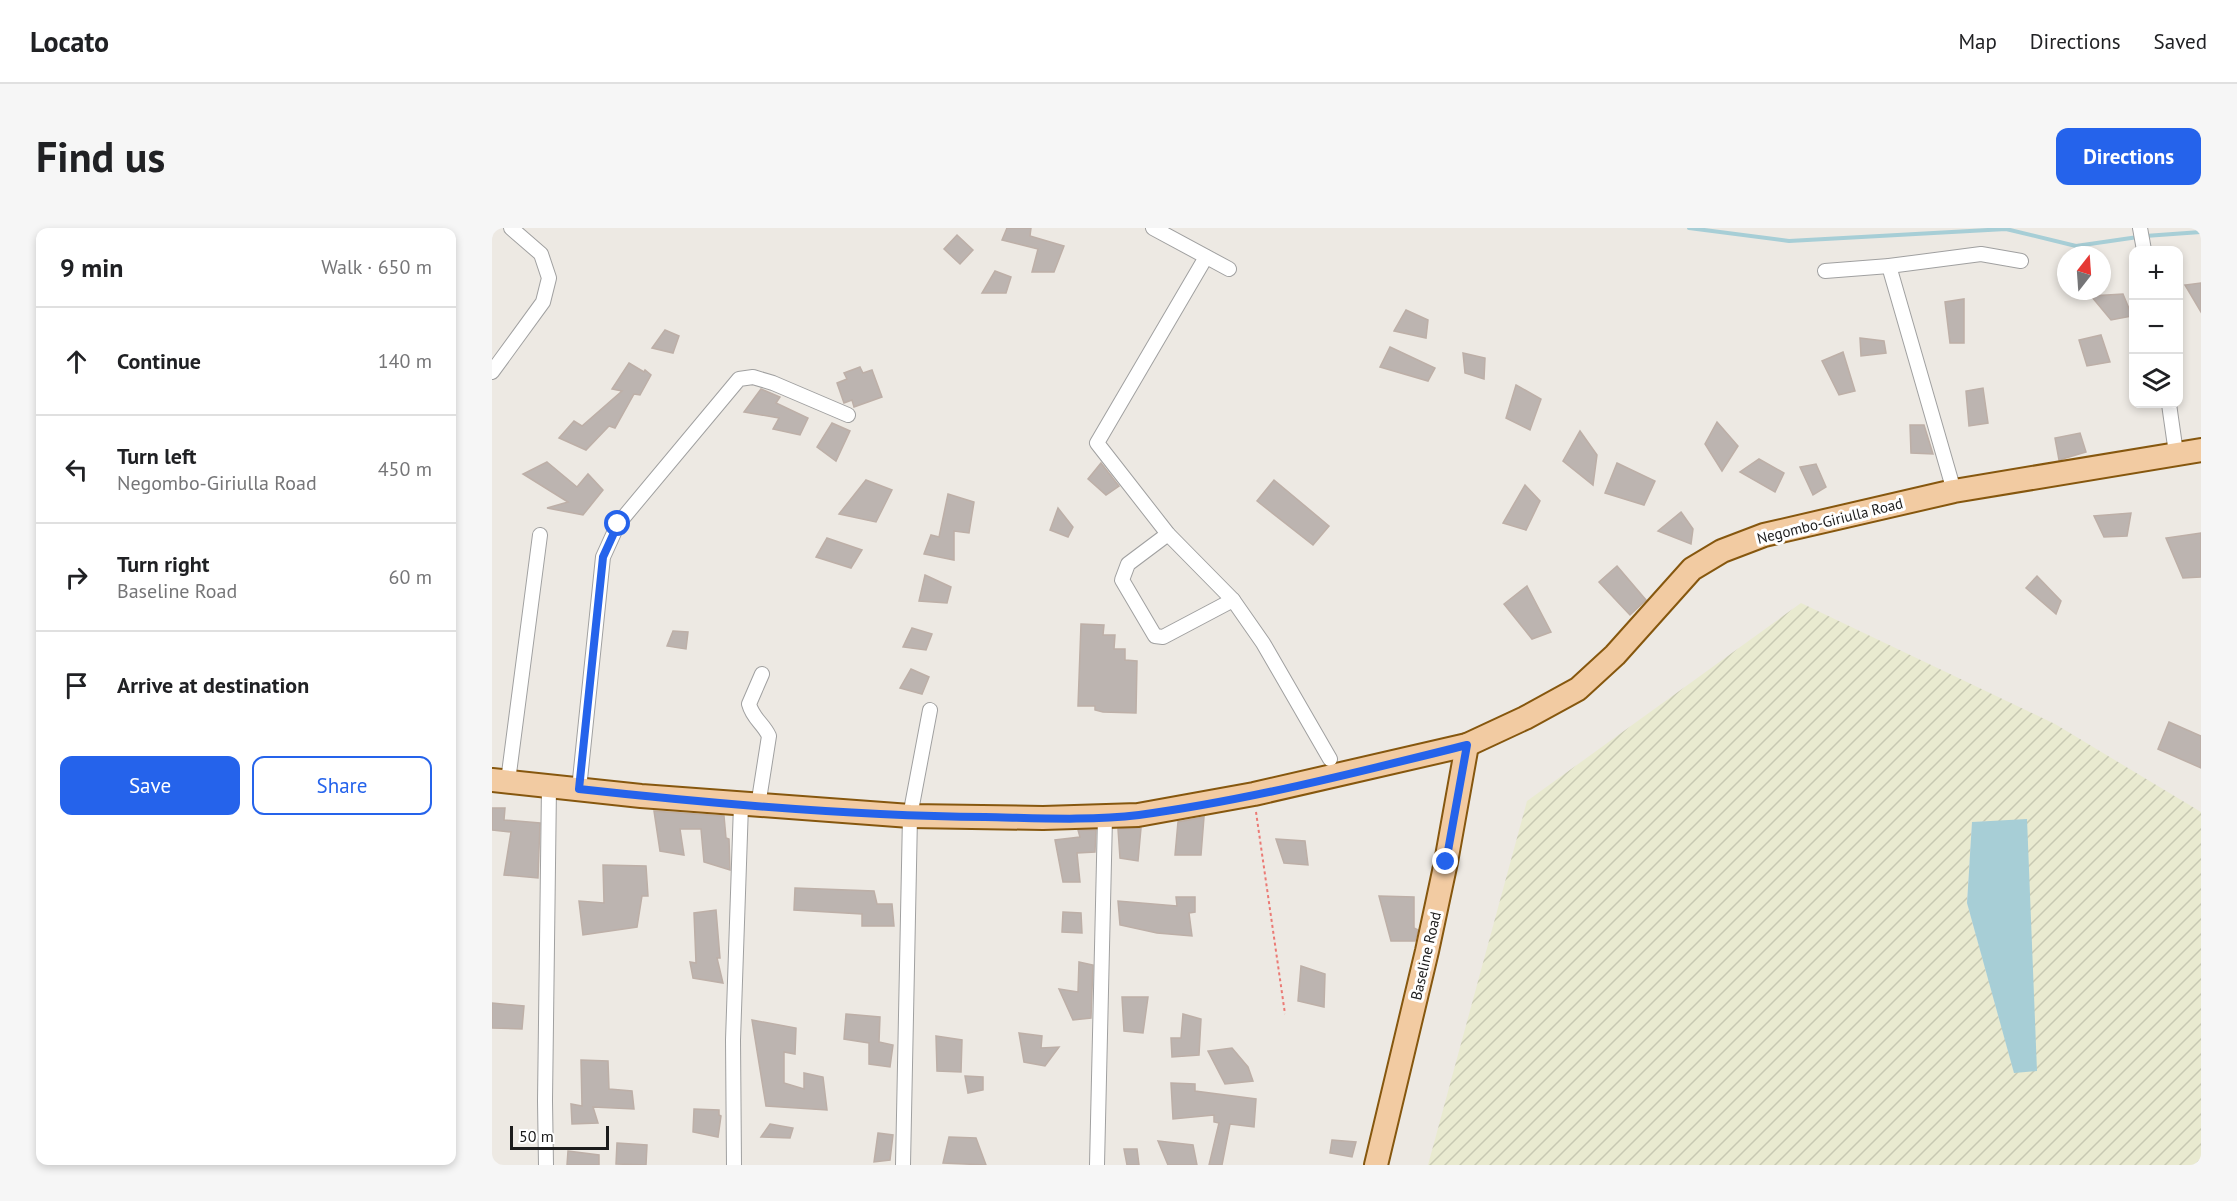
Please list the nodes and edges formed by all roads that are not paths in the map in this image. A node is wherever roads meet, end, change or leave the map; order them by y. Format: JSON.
{"nodes":[{"id":1,"x":511,"y":228,"type":"edge"},
{"id":2,"x":1153,"y":228,"type":"edge"},
{"id":3,"x":2140,"y":228,"type":"edge"},
{"id":4,"x":2144,"y":246,"type":"edge"},
{"id":5,"x":1206,"y":257,"type":"junction"},
{"id":6,"x":2021,"y":261,"type":"dead end"},
{"id":7,"x":1889,"y":266,"type":"junction"},
{"id":8,"x":1228,"y":269,"type":"dead end"},
{"id":9,"x":1825,"y":272,"type":"dead end"},
{"id":10,"x":492,"y":372,"type":"edge"},
{"id":11,"x":2170,"y":408,"type":"edge"},
{"id":12,"x":848,"y":415,"type":"dead end"},
{"id":13,"x":2201,"y":450,"type":"edge"},
{"id":14,"x":2176,"y":453,"type":"junction"},
{"id":15,"x":1954,"y":491,"type":"junction"},
{"id":16,"x":1168,"y":534,"type":"junction"},
{"id":17,"x":540,"y":535,"type":"dead end"},
{"id":18,"x":1233,"y":600,"type":"junction"},
{"id":19,"x":762,"y":674,"type":"dead end"},
{"id":20,"x":930,"y":710,"type":"dead end"},
{"id":21,"x":1467,"y":745,"type":"junction"},
{"id":22,"x":1330,"y":759,"type":"dead end"},
{"id":23,"x":500,"y":781,"type":"edge"},
{"id":24,"x":549,"y":786,"type":"junction"},
{"id":25,"x":579,"y":789,"type":"junction"},
{"id":26,"x":749,"y":805,"type":"junction"},
{"id":27,"x":910,"y":816,"type":"junction"},
{"id":28,"x":1104,"y":817,"type":"junction"},
{"id":29,"x":546,"y":1165,"type":"edge"},
{"id":30,"x":734,"y":1165,"type":"edge"},
{"id":31,"x":903,"y":1165,"type":"edge"},
{"id":32,"x":1097,"y":1165,"type":"edge"},
{"id":33,"x":1376,"y":1165,"type":"edge"}],
"edges":[{"from":1,"to":10,"type":"street"},
{"from":2,"to":5,"type":"street"},
{"from":3,"to":4,"type":"street"},
{"from":5,"to":8,"type":"street"},
{"from":5,"to":16,"type":"street"},
{"from":6,"to":7,"type":"street"},
{"from":7,"to":9,"type":"street"},
{"from":7,"to":15,"type":"street"},
{"from":11,"to":14,"type":"street"},
{"from":12,"to":25,"type":"street"},
{"from":13,"to":14,"type":"main road","name":"Negombo-Giriulla Road"},
{"from":14,"to":15,"type":"main road","name":"Negombo-Giriulla Road"},
{"from":15,"to":21,"type":"main road","name":"Negombo-Giriulla Road"},
{"from":16,"to":18,"type":"street"},
{"from":16,"to":18,"type":"street"},
{"from":17,"to":23,"type":"street"},
{"from":18,"to":22,"type":"street"},
{"from":19,"to":26,"type":"street"},
{"from":20,"to":27,"type":"street"},
{"from":21,"to":28,"type":"main road","name":"Negombo-Giriulla Road"},
{"from":21,"to":33,"type":"main road","name":"Baseline Road"},
{"from":23,"to":24,"type":"main road","name":"Negombo-Giriulla Road"},
{"from":24,"to":25,"type":"main road","name":"Negombo-Giriulla Road"},
{"from":24,"to":29,"type":"street"},
{"from":25,"to":26,"type":"main road","name":"Negombo-Giriulla Road"},
{"from":26,"to":27,"type":"main road","name":"Negombo-Giriulla Road"},
{"from":26,"to":30,"type":"street"},
{"from":27,"to":28,"type":"main road","name":"Negombo-Giriulla Road"},
{"from":27,"to":31,"type":"street"},
{"from":28,"to":32,"type":"street"}]}
